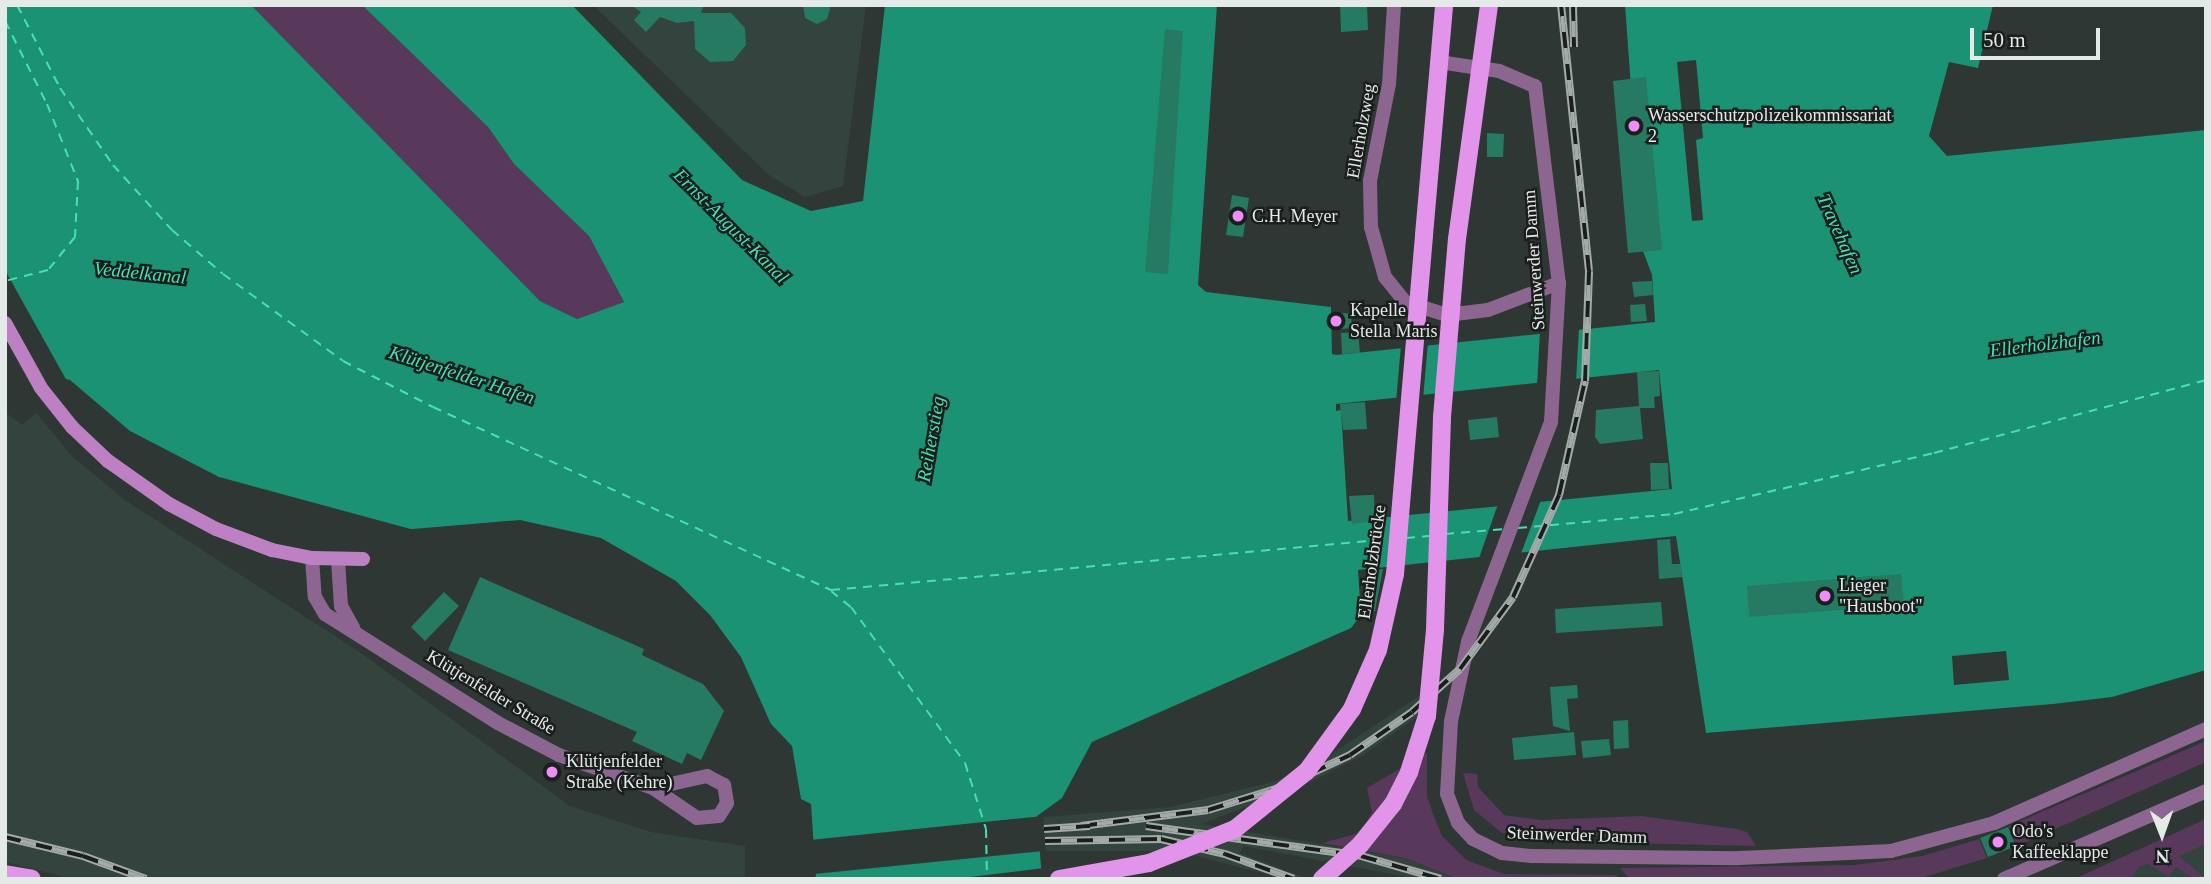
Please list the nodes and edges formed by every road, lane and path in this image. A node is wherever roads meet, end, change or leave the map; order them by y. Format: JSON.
{"nodes":[{"id":1,"x":1394,"y":5,"type":"edge"},
{"id":2,"x":1444,"y":5,"type":"edge"},
{"id":3,"x":1489,"y":5,"type":"edge"},
{"id":4,"x":1439,"y":62,"type":"junction"},
{"id":5,"x":1478,"y":67,"type":"junction"},
{"id":6,"x":1559,"y":283,"type":"junction"},
{"id":7,"x":5,"y":323,"type":"edge"},
{"id":8,"x":312,"y":558,"type":"junction"},
{"id":9,"x":363,"y":559,"type":"dead end"},
{"id":10,"x":338,"y":560,"type":"junction"},
{"id":11,"x":355,"y":630,"type":"junction"},
{"id":12,"x":2206,"y":729,"type":"edge"},
{"id":13,"x":653,"y":789,"type":"junction"},
{"id":14,"x":2206,"y":791,"type":"edge"},
{"id":15,"x":5,"y":874,"type":"edge"},
{"id":16,"x":32,"y":879,"type":"edge"},
{"id":17,"x":1059,"y":879,"type":"edge"},
{"id":18,"x":1322,"y":879,"type":"edge"},
{"id":19,"x":2004,"y":879,"type":"edge"}],
"edges":[{"from":1,"to":6,"type":"street","name":"Ellerholzweg"},
{"from":2,"to":4,"type":"main road","name":"Ellerholzbrücke"},
{"from":3,"to":5,"type":"main road"},
{"from":4,"to":5,"type":"street","name":"Steinwerder Damm"},
{"from":4,"to":17,"type":"main road","name":"Ellerholzbrücke","bridge":true},
{"from":5,"to":6,"type":"street","name":"Steinwerder Damm"},
{"from":5,"to":18,"type":"main road","bridge":true},
{"from":6,"to":12,"type":"street","name":"Steinwerder Damm"},
{"from":7,"to":8,"type":"street"},
{"from":8,"to":10,"type":"street"},
{"from":8,"to":11,"type":"street","name":"Klütjenfelder Straße"},
{"from":9,"to":10,"type":"street"},
{"from":10,"to":11,"type":"street"},
{"from":11,"to":13,"type":"street","name":"Klütjenfelder Straße"},
{"from":13,"to":13,"type":"street","name":"Klütjenfelder Straße"},
{"from":14,"to":19,"type":"street"},
{"from":15,"to":16,"type":"main road"}]}
